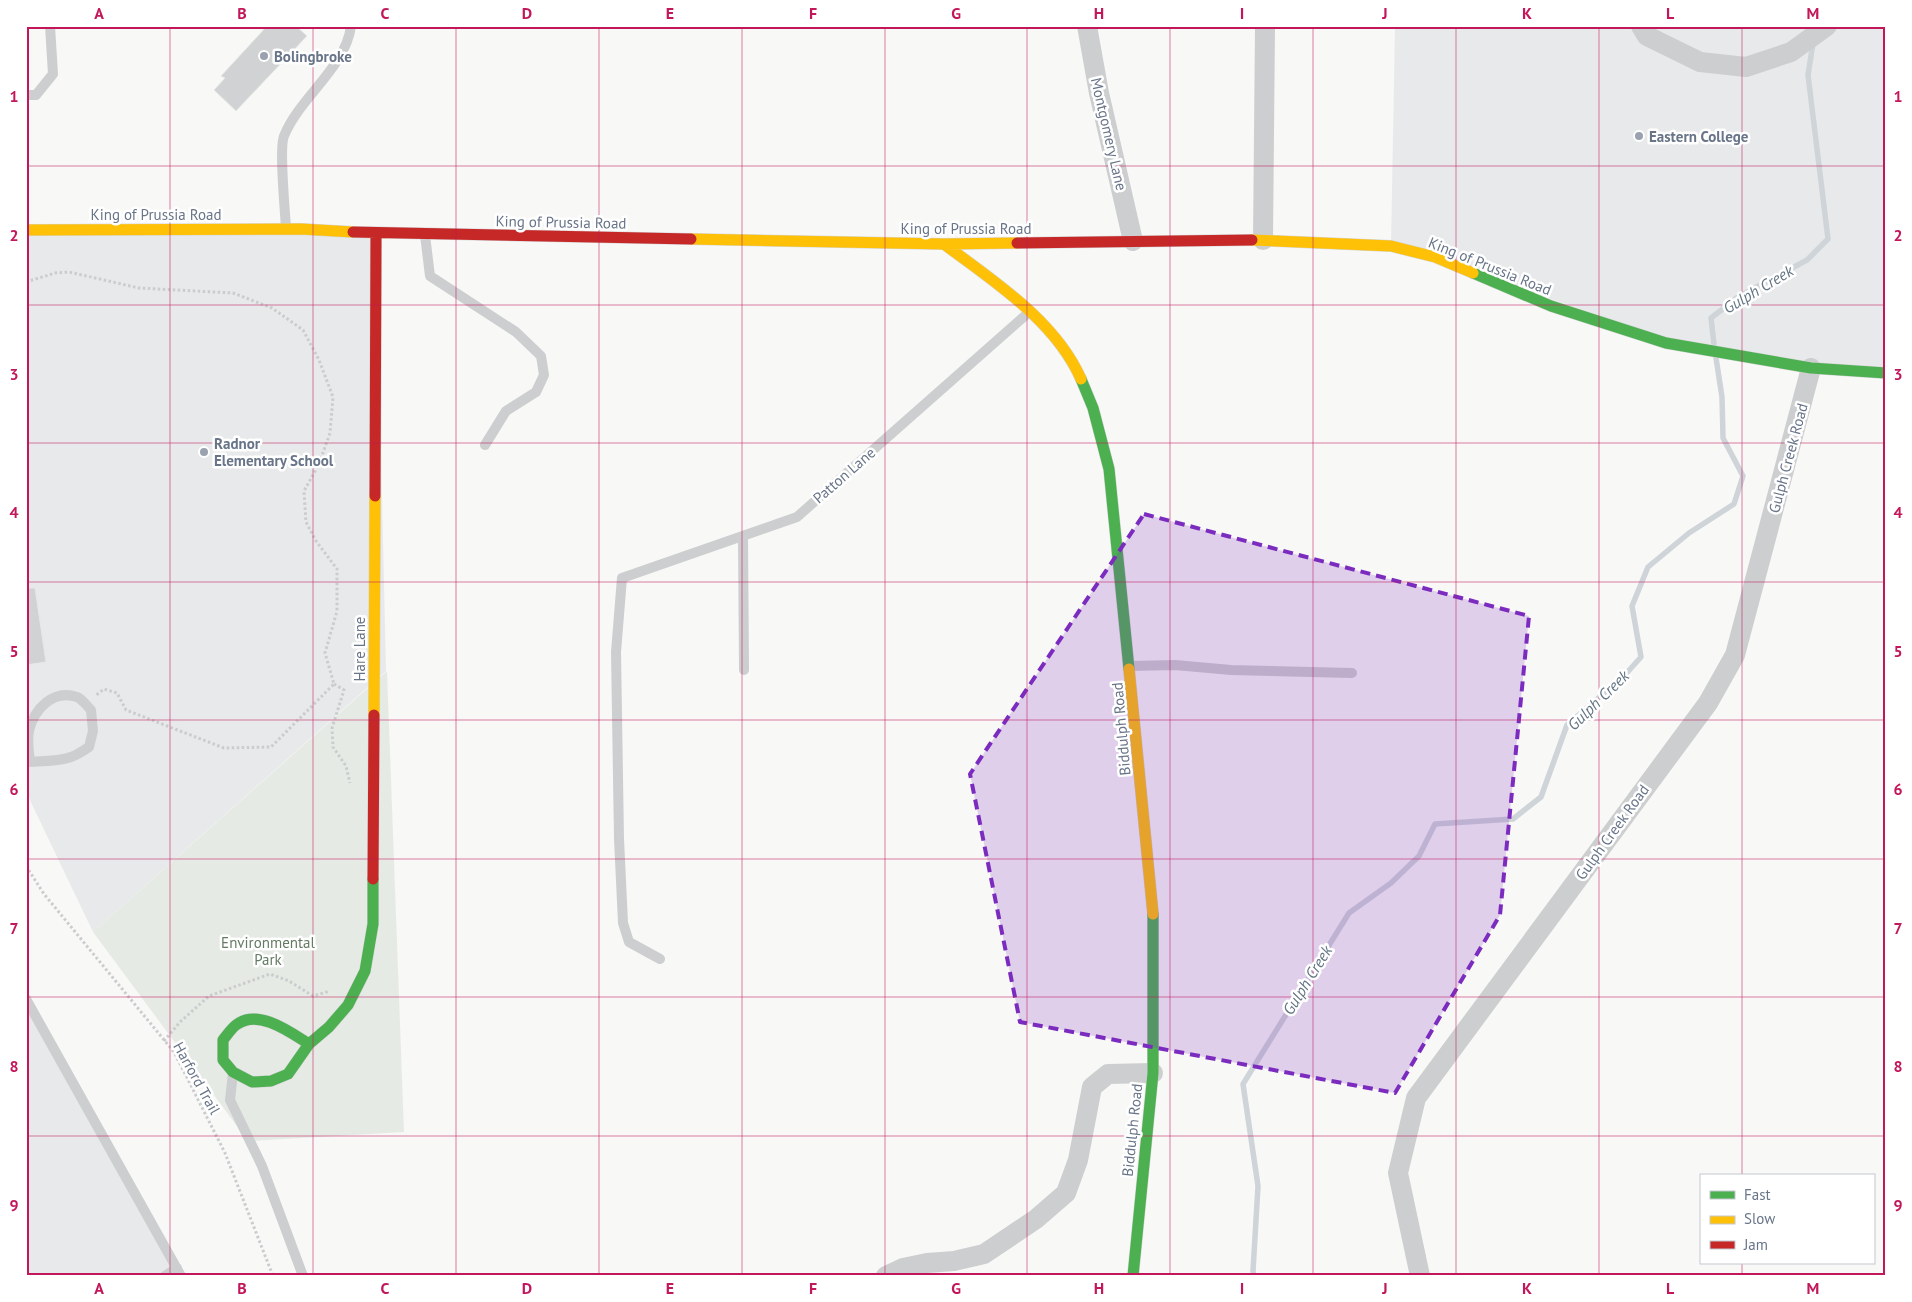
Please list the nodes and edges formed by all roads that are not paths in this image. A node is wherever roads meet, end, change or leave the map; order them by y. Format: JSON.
{"nodes":[{"id":1,"x":50,"y":26,"type":"edge"},
{"id":2,"x":351,"y":26,"type":"edge"},
{"id":3,"x":1087,"y":26,"type":"edge"},
{"id":4,"x":1265,"y":26,"type":"edge"},
{"id":5,"x":1641,"y":26,"type":"edge"},
{"id":6,"x":1827,"y":26,"type":"edge"},
{"id":7,"x":26,"y":95,"type":"edge"},
{"id":8,"x":286,"y":228,"type":"junction"},
{"id":9,"x":26,"y":230,"type":"edge"},
{"id":10,"x":376,"y":233,"type":"junction"},
{"id":11,"x":425,"y":234,"type":"junction"},
{"id":12,"x":1263,"y":240,"type":"junction"},
{"id":13,"x":1133,"y":241,"type":"junction"},
{"id":14,"x":944,"y":244,"type":"junction"},
{"id":15,"x":1030,"y":311,"type":"junction"},
{"id":16,"x":1811,"y":368,"type":"junction"},
{"id":17,"x":1886,"y":373,"type":"edge"},
{"id":18,"x":485,"y":445,"type":"dead end"},
{"id":19,"x":743,"y":536,"type":"junction"},
{"id":20,"x":1129,"y":666,"type":"junction"},
{"id":21,"x":744,"y":670,"type":"dead end"},
{"id":22,"x":1352,"y":673,"type":"dead end"},
{"id":23,"x":28,"y":762,"type":"edge"},
{"id":24,"x":660,"y":959,"type":"dead end"},
{"id":25,"x":26,"y":1000,"type":"edge"},
{"id":26,"x":309,"y":1044,"type":"junction"},
{"id":27,"x":233,"y":1072,"type":"junction"},
{"id":28,"x":1153,"y":1072,"type":"junction"},
{"id":29,"x":179,"y":1272,"type":"edge"},
{"id":30,"x":165,"y":1276,"type":"edge"},
{"id":31,"x":302,"y":1276,"type":"edge"},
{"id":32,"x":886,"y":1276,"type":"edge"},
{"id":33,"x":1133,"y":1276,"type":"edge"},
{"id":34,"x":1420,"y":1276,"type":"edge"}],
"edges":[{"from":1,"to":7,"type":"lane"},
{"from":2,"to":8,"type":"lane"},
{"from":3,"to":13,"type":"street","name":"Montgomery Lane"},
{"from":4,"to":12,"type":"street"},
{"from":5,"to":6,"type":"street"},
{"from":8,"to":9,"type":"street","name":"King of Prussia Road"},
{"from":8,"to":10,"type":"street","name":"King of Prussia Road"},
{"from":10,"to":11,"type":"street","name":"King of Prussia Road"},
{"from":10,"to":26,"type":"street","name":"Hare Lane"},
{"from":11,"to":14,"type":"street","name":"King of Prussia Road"},
{"from":11,"to":18,"type":"lane"},
{"from":12,"to":13,"type":"street","name":"King of Prussia Road"},
{"from":12,"to":16,"type":"street","name":"King of Prussia Road"},
{"from":13,"to":14,"type":"street","name":"King of Prussia Road"},
{"from":14,"to":15,"type":"street","name":"Biddulph Road"},
{"from":15,"to":19,"type":"lane","name":"Patton Lane"},
{"from":15,"to":20,"type":"street","name":"Biddulph Road"},
{"from":16,"to":17,"type":"street","name":"King of Prussia Road"},
{"from":16,"to":34,"type":"street","name":"Gulph Creek Road"},
{"from":19,"to":21,"type":"lane"},
{"from":19,"to":24,"type":"lane","name":"Patton Lane"},
{"from":20,"to":22,"type":"lane"},
{"from":20,"to":28,"type":"street","name":"Biddulph Road"},
{"from":23,"to":23,"type":"lane"},
{"from":25,"to":29,"type":"lane"},
{"from":26,"to":27,"type":"street","name":"Hare Lane"},
{"from":26,"to":27,"type":"street"},
{"from":27,"to":31,"type":"lane"},
{"from":28,"to":32,"type":"street"},
{"from":28,"to":33,"type":"street","name":"Biddulph Road"},
{"from":29,"to":30,"type":"lane"}]}
